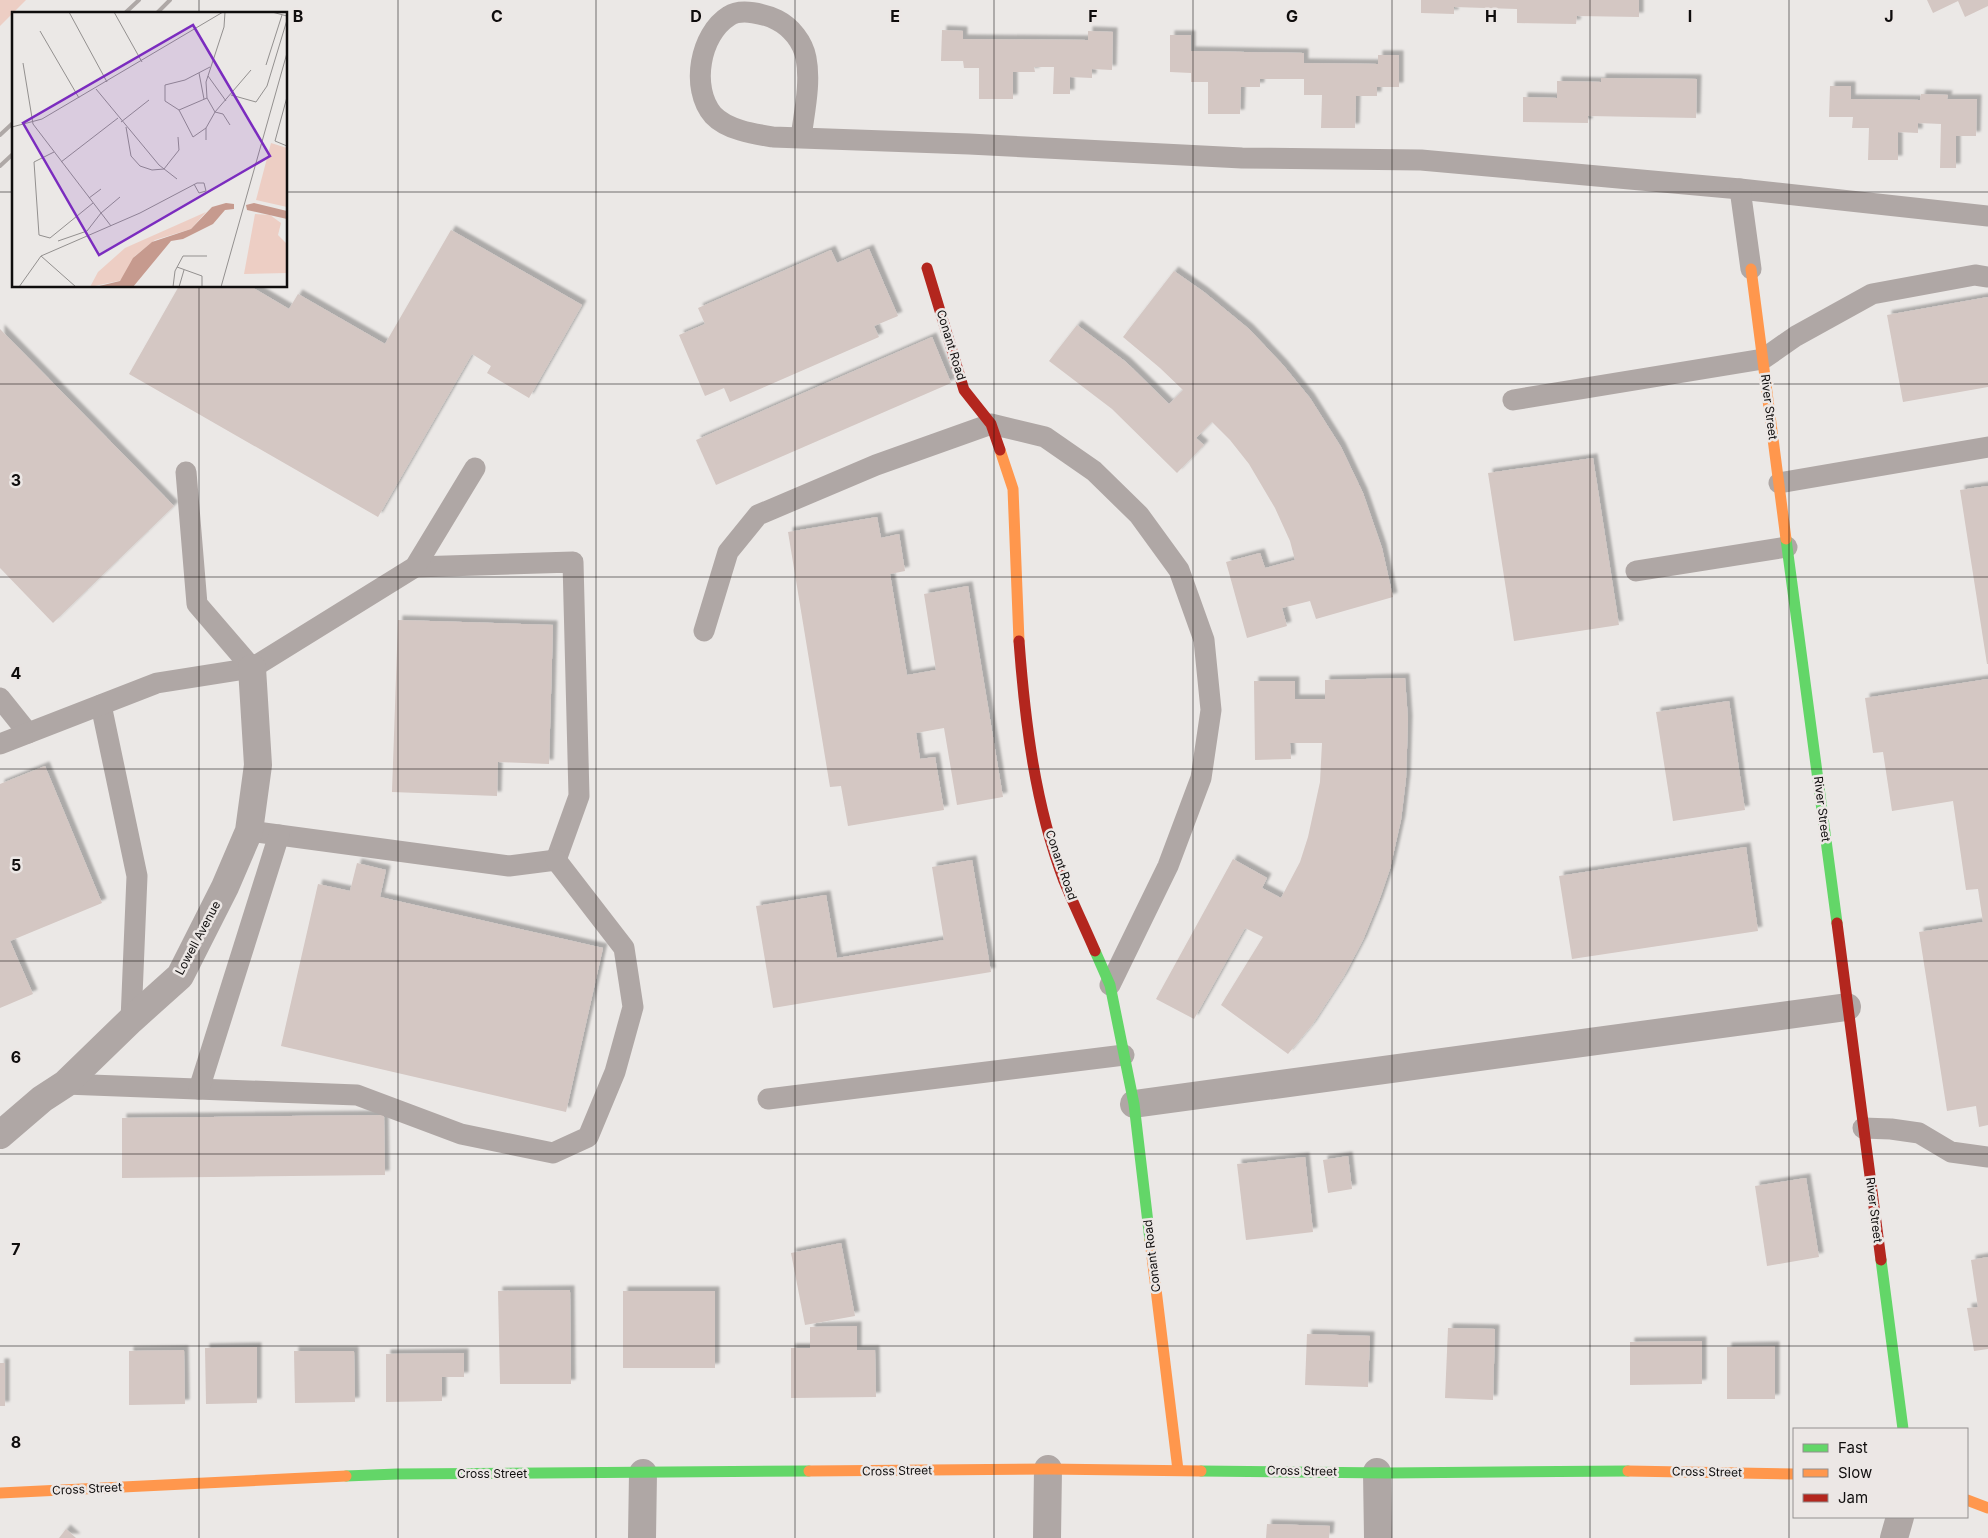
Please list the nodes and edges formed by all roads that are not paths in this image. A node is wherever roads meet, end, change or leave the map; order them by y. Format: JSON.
{"nodes":[{"id":1,"x":801,"y":138,"type":"junction"},
{"id":2,"x":1740,"y":189,"type":"junction"},
{"id":3,"x":1988,"y":216,"type":"edge"},
{"id":4,"x":927,"y":268,"type":"dead end"},
{"id":5,"x":1751,"y":269,"type":"joint"},
{"id":6,"x":1988,"y":276,"type":"edge"},
{"id":7,"x":1763,"y":359,"type":"junction"},
{"id":8,"x":1513,"y":400,"type":"dead end"},
{"id":9,"x":991,"y":424,"type":"junction"},
{"id":10,"x":1988,"y":447,"type":"edge"},
{"id":11,"x":475,"y":468,"type":"dead end"},
{"id":12,"x":186,"y":472,"type":"dead end"},
{"id":13,"x":1779,"y":483,"type":"junction"},
{"id":14,"x":1787,"y":547,"type":"junction"},
{"id":15,"x":415,"y":567,"type":"junction"},
{"id":16,"x":1636,"y":571,"type":"dead end"},
{"id":17,"x":704,"y":631,"type":"dead end"},
{"id":18,"x":252,"y":668,"type":"junction"},
{"id":19,"x":0,"y":698,"type":"edge"},
{"id":20,"x":101,"y":705,"type":"junction"},
{"id":21,"x":28,"y":734,"type":"junction"},
{"id":22,"x":0,"y":744,"type":"edge"},
{"id":23,"x":249,"y":831,"type":"junction"},
{"id":24,"x":279,"y":835,"type":"junction"},
{"id":25,"x":556,"y":860,"type":"junction"},
{"id":26,"x":1110,"y":985,"type":"junction"},
{"id":27,"x":1848,"y":1007,"type":"junction"},
{"id":28,"x":131,"y":1020,"type":"junction"},
{"id":29,"x":1124,"y":1055,"type":"junction"},
{"id":30,"x":65,"y":1084,"type":"junction"},
{"id":31,"x":199,"y":1089,"type":"junction"},
{"id":32,"x":768,"y":1099,"type":"dead end"},
{"id":33,"x":1134,"y":1104,"type":"junction"},
{"id":34,"x":1864,"y":1128,"type":"junction"},
{"id":35,"x":0,"y":1135,"type":"edge"},
{"id":36,"x":1988,"y":1157,"type":"edge"},
{"id":37,"x":1903,"y":1428,"type":"edge"},
{"id":38,"x":1048,"y":1469,"type":"junction"},
{"id":39,"x":1178,"y":1470,"type":"junction"},
{"id":40,"x":1377,"y":1472,"type":"junction"},
{"id":41,"x":643,"y":1473,"type":"junction"},
{"id":42,"x":1793,"y":1474,"type":"edge"},
{"id":43,"x":0,"y":1493,"type":"edge"},
{"id":44,"x":1968,"y":1500,"type":"edge"},
{"id":45,"x":1988,"y":1508,"type":"edge"},
{"id":46,"x":1900,"y":1518,"type":"edge"},
{"id":47,"x":642,"y":1538,"type":"edge"},
{"id":48,"x":1047,"y":1538,"type":"edge"},
{"id":49,"x":1378,"y":1538,"type":"edge"},
{"id":50,"x":1894,"y":1538,"type":"edge"}],
"edges":[{"from":1,"to":1,"type":"lane"},
{"from":1,"to":2,"type":"lane"},
{"from":2,"to":3,"type":"lane"},
{"from":2,"to":5,"type":"lane","name":"River Street"},
{"from":4,"to":9,"type":"street","name":"Conant Road"},
{"from":5,"to":7,"type":"street","name":"River Street"},
{"from":6,"to":7,"type":"lane"},
{"from":7,"to":8,"type":"lane"},
{"from":7,"to":13,"type":"street","name":"River Street"},
{"from":9,"to":17,"type":"lane"},
{"from":9,"to":26,"type":"street","name":"Conant Road"},
{"from":9,"to":26,"type":"lane"},
{"from":10,"to":13,"type":"lane"},
{"from":11,"to":15,"type":"lane"},
{"from":12,"to":18,"type":"lane"},
{"from":13,"to":14,"type":"street","name":"River Street"},
{"from":14,"to":16,"type":"lane"},
{"from":14,"to":27,"type":"street","name":"River Street"},
{"from":15,"to":18,"type":"lane"},
{"from":15,"to":25,"type":"lane"},
{"from":18,"to":20,"type":"lane"},
{"from":18,"to":23,"type":"street","name":"Lowell Avenue"},
{"from":19,"to":21,"type":"lane"},
{"from":20,"to":21,"type":"lane"},
{"from":20,"to":28,"type":"lane"},
{"from":21,"to":22,"type":"lane"},
{"from":23,"to":24,"type":"lane"},
{"from":23,"to":28,"type":"street","name":"Lowell Avenue"},
{"from":24,"to":25,"type":"lane"},
{"from":24,"to":31,"type":"lane"},
{"from":25,"to":31,"type":"lane"},
{"from":26,"to":29,"type":"street","name":"Conant Road"},
{"from":27,"to":33,"type":"street"},
{"from":27,"to":34,"type":"street","name":"River Street"},
{"from":28,"to":30,"type":"street","name":"Lowell Avenue"},
{"from":29,"to":32,"type":"lane"},
{"from":29,"to":33,"type":"street","name":"Conant Road"},
{"from":30,"to":31,"type":"lane"},
{"from":30,"to":35,"type":"street","name":"Lowell Avenue"},
{"from":33,"to":39,"type":"street","name":"Conant Road"},
{"from":34,"to":36,"type":"lane"},
{"from":34,"to":37,"type":"street","name":"River Street"},
{"from":38,"to":39,"type":"street","name":"Cross Street"},
{"from":38,"to":41,"type":"street","name":"Cross Street"},
{"from":38,"to":48,"type":"street"},
{"from":39,"to":40,"type":"street","name":"Cross Street"},
{"from":40,"to":42,"type":"street","name":"Cross Street"},
{"from":40,"to":49,"type":"street"},
{"from":41,"to":43,"type":"street","name":"Cross Street"},
{"from":41,"to":47,"type":"street"},
{"from":44,"to":45,"type":"street"},
{"from":46,"to":50,"type":"street"}]}
